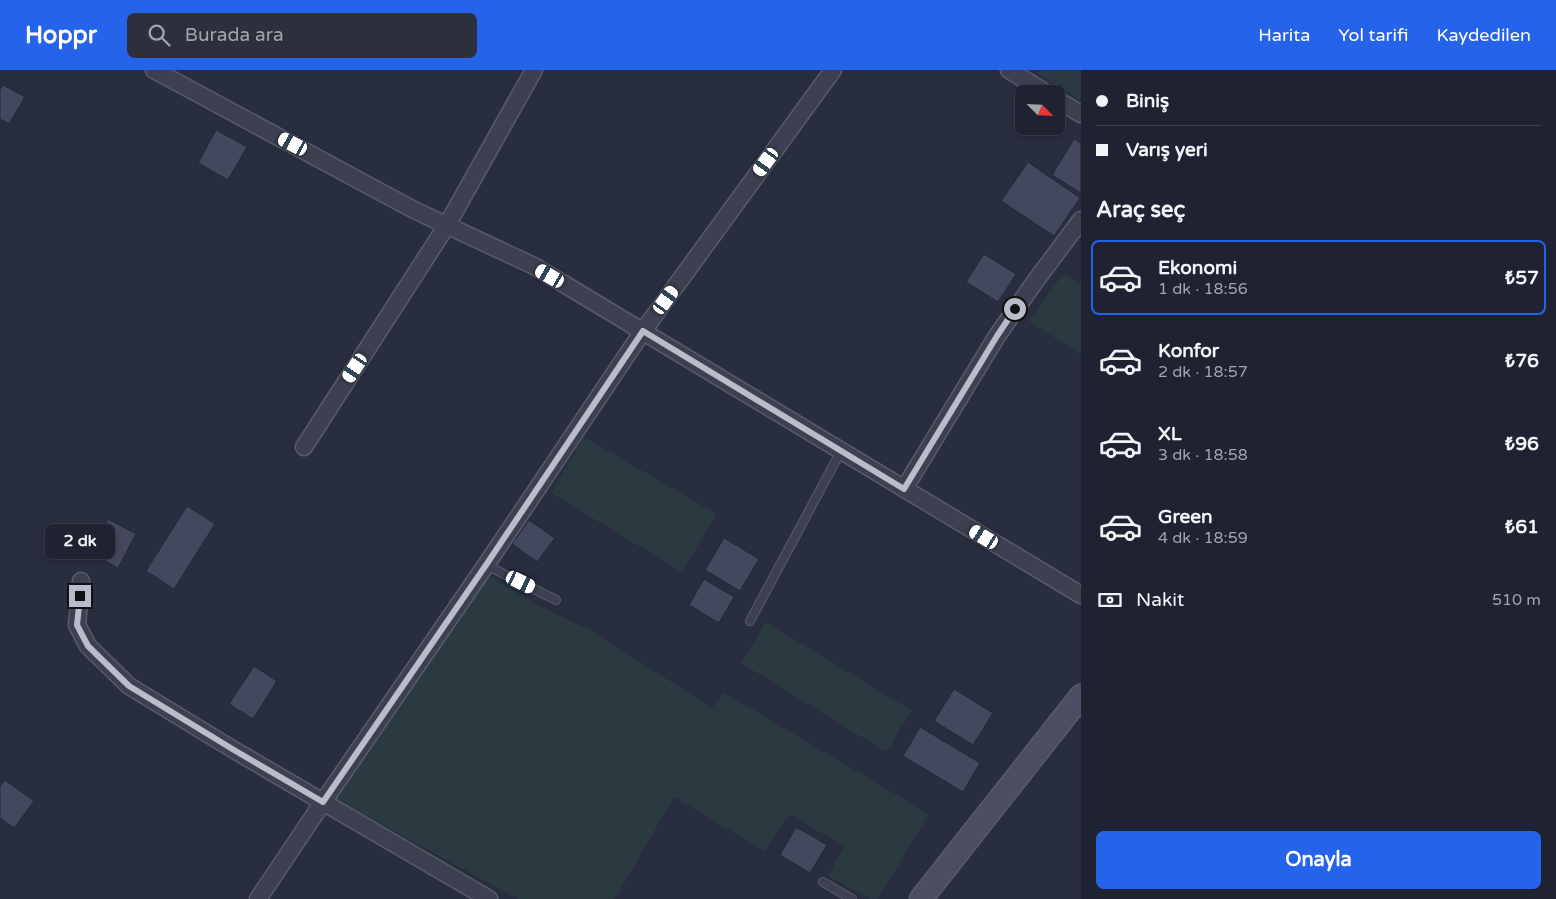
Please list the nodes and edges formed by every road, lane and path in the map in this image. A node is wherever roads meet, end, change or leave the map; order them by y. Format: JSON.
{"nodes":[{"id":1,"x":154,"y":70,"type":"edge"},
{"id":2,"x":534,"y":70,"type":"edge"},
{"id":3,"x":833,"y":70,"type":"edge"},
{"id":4,"x":1008,"y":70,"type":"edge"},
{"id":5,"x":1033,"y":85,"type":"edge"},
{"id":6,"x":1065,"y":104,"type":"edge"},
{"id":7,"x":1081,"y":114,"type":"edge"},
{"id":8,"x":1081,"y":220,"type":"edge"},
{"id":9,"x":447,"y":225,"type":"junction"},
{"id":10,"x":643,"y":331,"type":"junction"},
{"id":11,"x":304,"y":447,"type":"dead end"},
{"id":12,"x":841,"y":451,"type":"junction"},
{"id":13,"x":904,"y":489,"type":"junction"},
{"id":14,"x":486,"y":565,"type":"junction"},
{"id":15,"x":81,"y":581,"type":"dead end"},
{"id":16,"x":1081,"y":594,"type":"edge"},
{"id":17,"x":556,"y":600,"type":"dead end"},
{"id":18,"x":750,"y":621,"type":"dead end"},
{"id":19,"x":1081,"y":696,"type":"edge"},
{"id":20,"x":323,"y":802,"type":"junction"},
{"id":21,"x":823,"y":882,"type":"dead end"},
{"id":22,"x":258,"y":899,"type":"edge"},
{"id":23,"x":489,"y":899,"type":"edge"},
{"id":24,"x":852,"y":899,"type":"edge"},
{"id":25,"x":921,"y":899,"type":"edge"}],
"edges":[{"from":1,"to":9,"type":"street"},
{"from":2,"to":9,"type":"street"},
{"from":3,"to":10,"type":"street"},
{"from":4,"to":5,"type":"street"},
{"from":6,"to":7,"type":"street"},
{"from":8,"to":13,"type":"street"},
{"from":9,"to":10,"type":"street"},
{"from":9,"to":11,"type":"street"},
{"from":10,"to":12,"type":"street"},
{"from":10,"to":14,"type":"street"},
{"from":12,"to":13,"type":"street"},
{"from":12,"to":18,"type":"lane"},
{"from":13,"to":16,"type":"street"},
{"from":14,"to":17,"type":"lane"},
{"from":14,"to":20,"type":"street"},
{"from":15,"to":20,"type":"street"},
{"from":19,"to":25,"type":"main road"},
{"from":20,"to":22,"type":"street"},
{"from":20,"to":23,"type":"street"},
{"from":21,"to":24,"type":"lane"}]}
